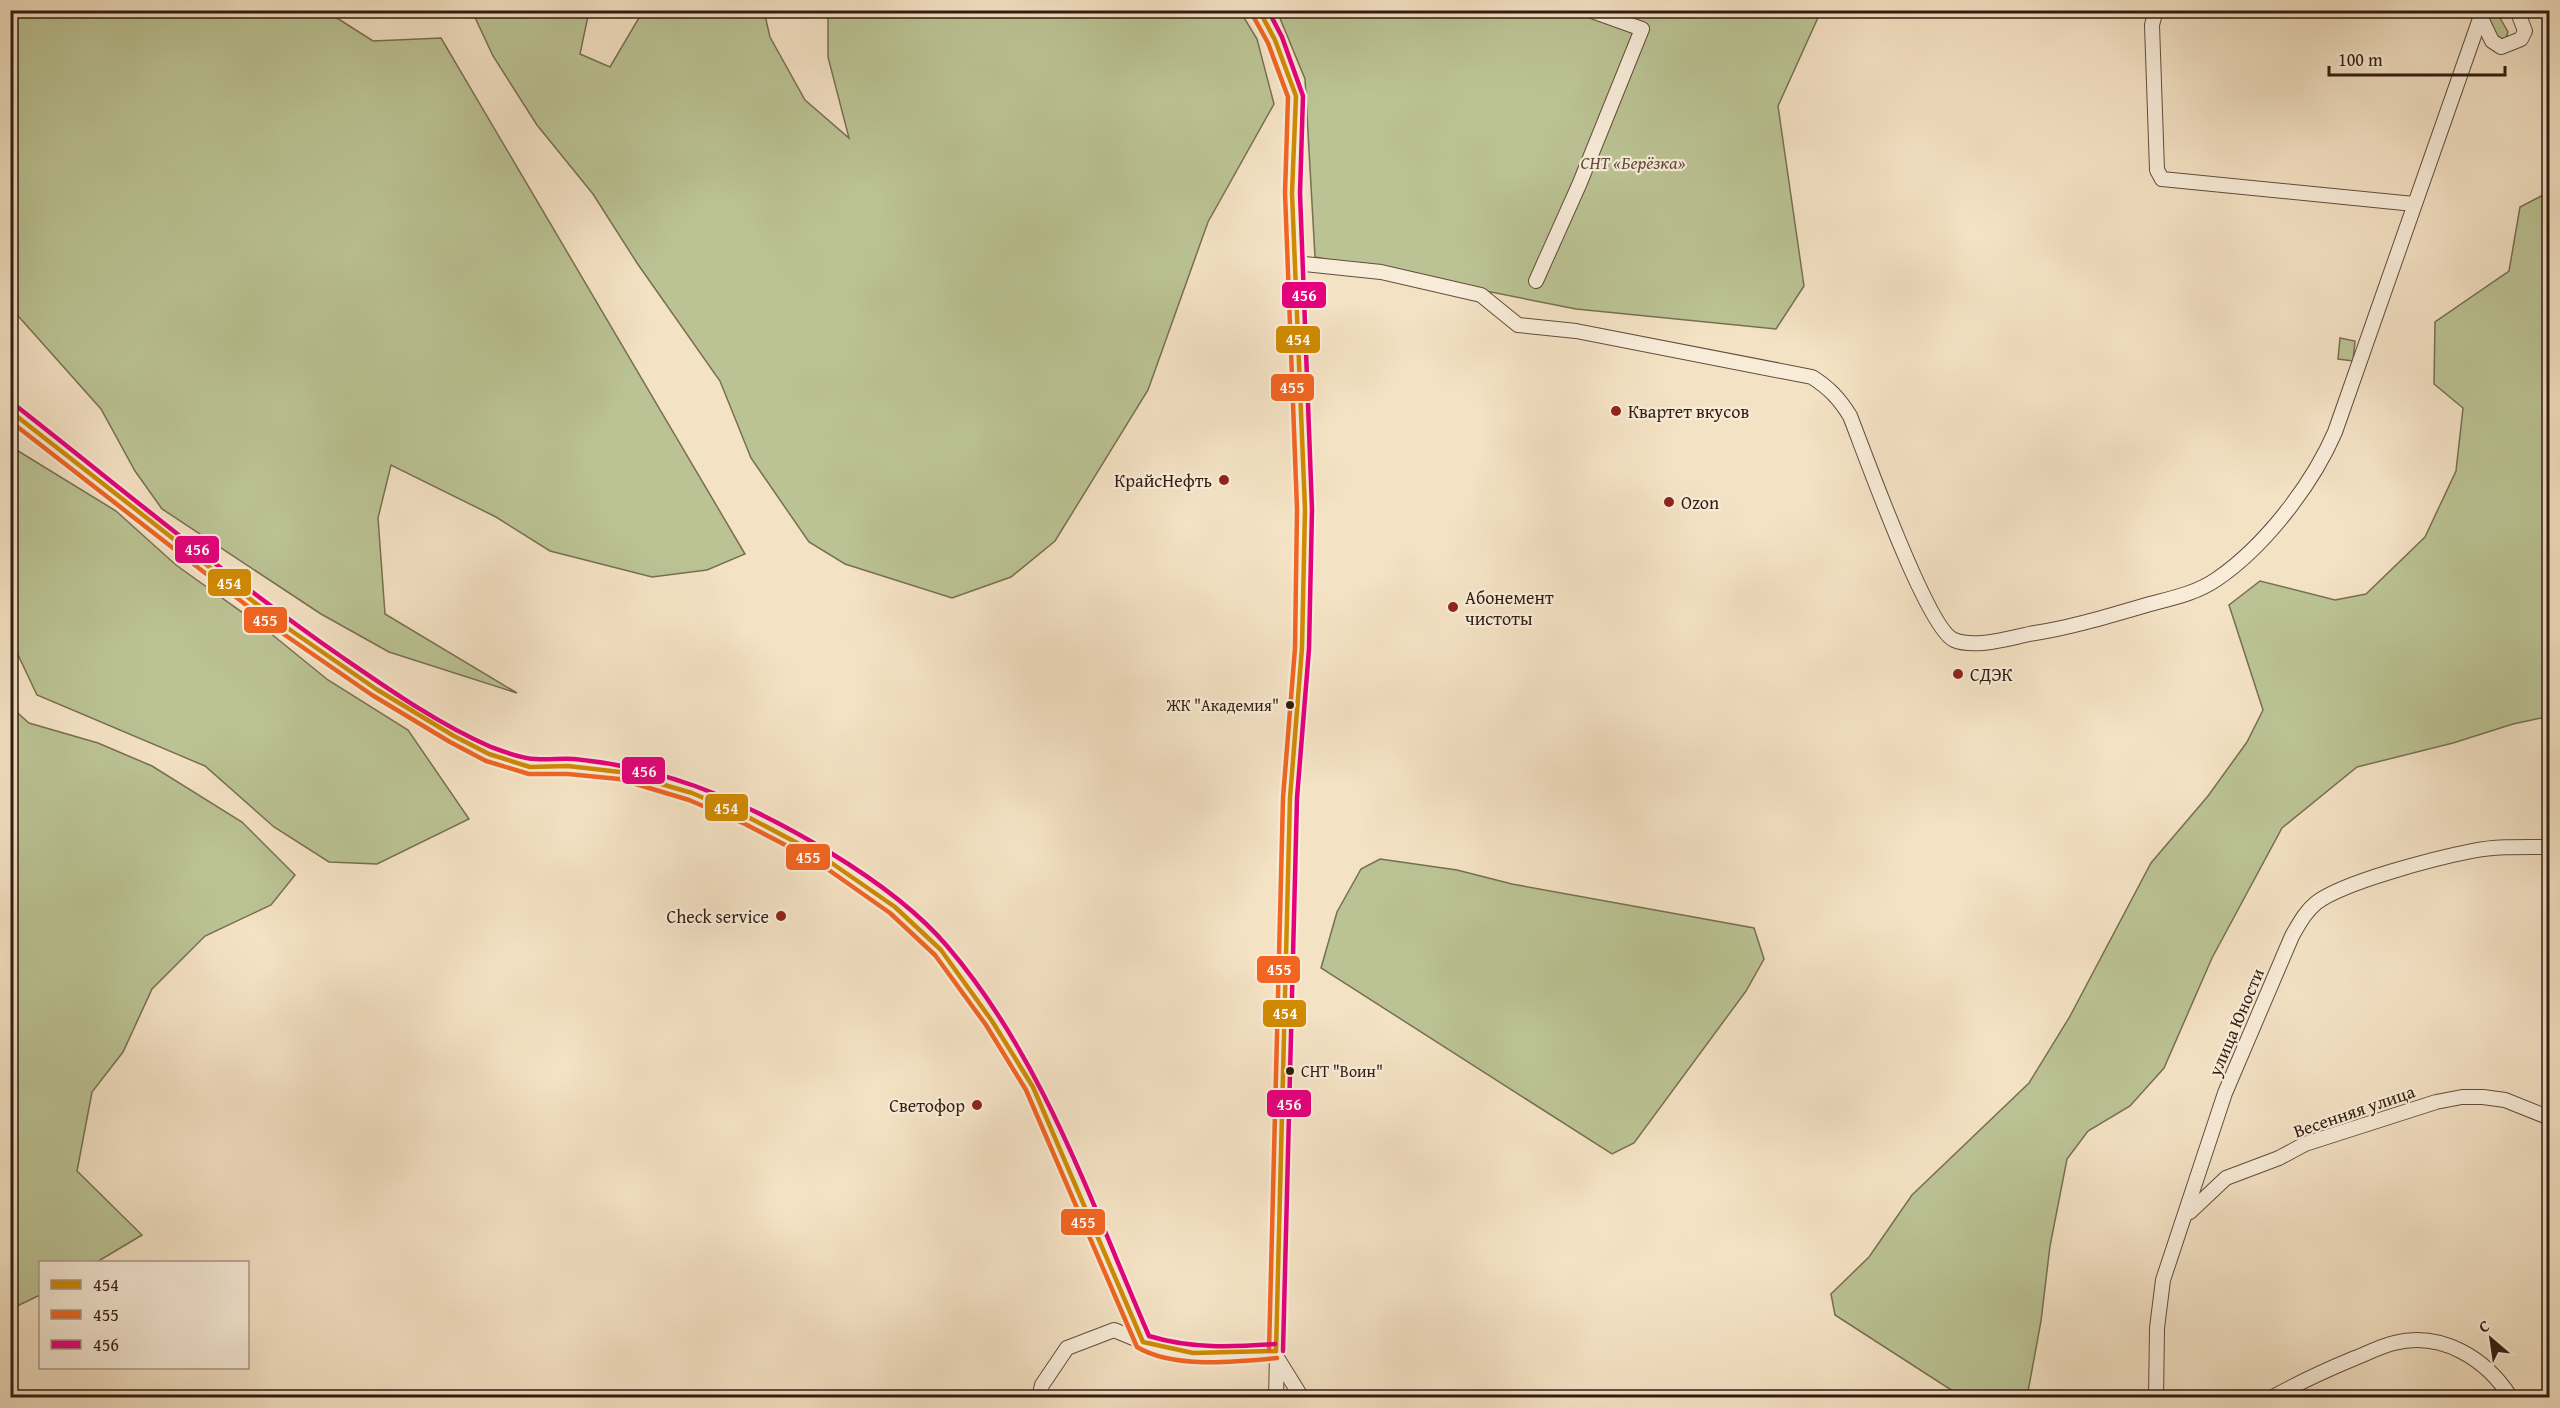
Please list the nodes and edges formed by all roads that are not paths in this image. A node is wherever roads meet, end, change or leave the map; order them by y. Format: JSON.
{"nodes":[{"id":1,"x":1259,"y":10,"type":"edge"},
{"id":2,"x":1590,"y":10,"type":"edge"},
{"id":3,"x":2156,"y":10,"type":"edge"},
{"id":4,"x":2517,"y":10,"type":"edge"},
{"id":5,"x":2482,"y":14,"type":"edge"},
{"id":6,"x":2414,"y":204,"type":"junction"},
{"id":7,"x":1295,"y":263,"type":"junction"},
{"id":8,"x":1536,"y":280,"type":"dead end"},
{"id":9,"x":10,"y":411,"type":"edge"},
{"id":10,"x":2550,"y":846,"type":"edge"},
{"id":11,"x":2550,"y":1118,"type":"edge"},
{"id":12,"x":2186,"y":1215,"type":"junction"},
{"id":13,"x":1143,"y":1342,"type":"junction"},
{"id":14,"x":1276,"y":1353,"type":"junction"},
{"id":15,"x":1039,"y":1398,"type":"edge"},
{"id":16,"x":1276,"y":1398,"type":"edge"},
{"id":17,"x":1302,"y":1398,"type":"edge"},
{"id":18,"x":2156,"y":1398,"type":"edge"},
{"id":19,"x":2271,"y":1398,"type":"edge"},
{"id":20,"x":2511,"y":1398,"type":"edge"}],
"edges":[{"from":1,"to":7,"type":"street"},
{"from":2,"to":8,"type":"street"},
{"from":3,"to":6,"type":"street"},
{"from":4,"to":5,"type":"street"},
{"from":5,"to":6,"type":"street"},
{"from":6,"to":7,"type":"street"},
{"from":7,"to":14,"type":"street"},
{"from":9,"to":13,"type":"street"},
{"from":10,"to":12,"type":"street","name":"улица Юности"},
{"from":11,"to":12,"type":"street","name":"Весенняя улица"},
{"from":12,"to":18,"type":"street","name":"улица Юности"},
{"from":13,"to":14,"type":"street"},
{"from":13,"to":15,"type":"street"},
{"from":14,"to":16,"type":"street"},
{"from":14,"to":17,"type":"street"},
{"from":19,"to":20,"type":"street"}]}
